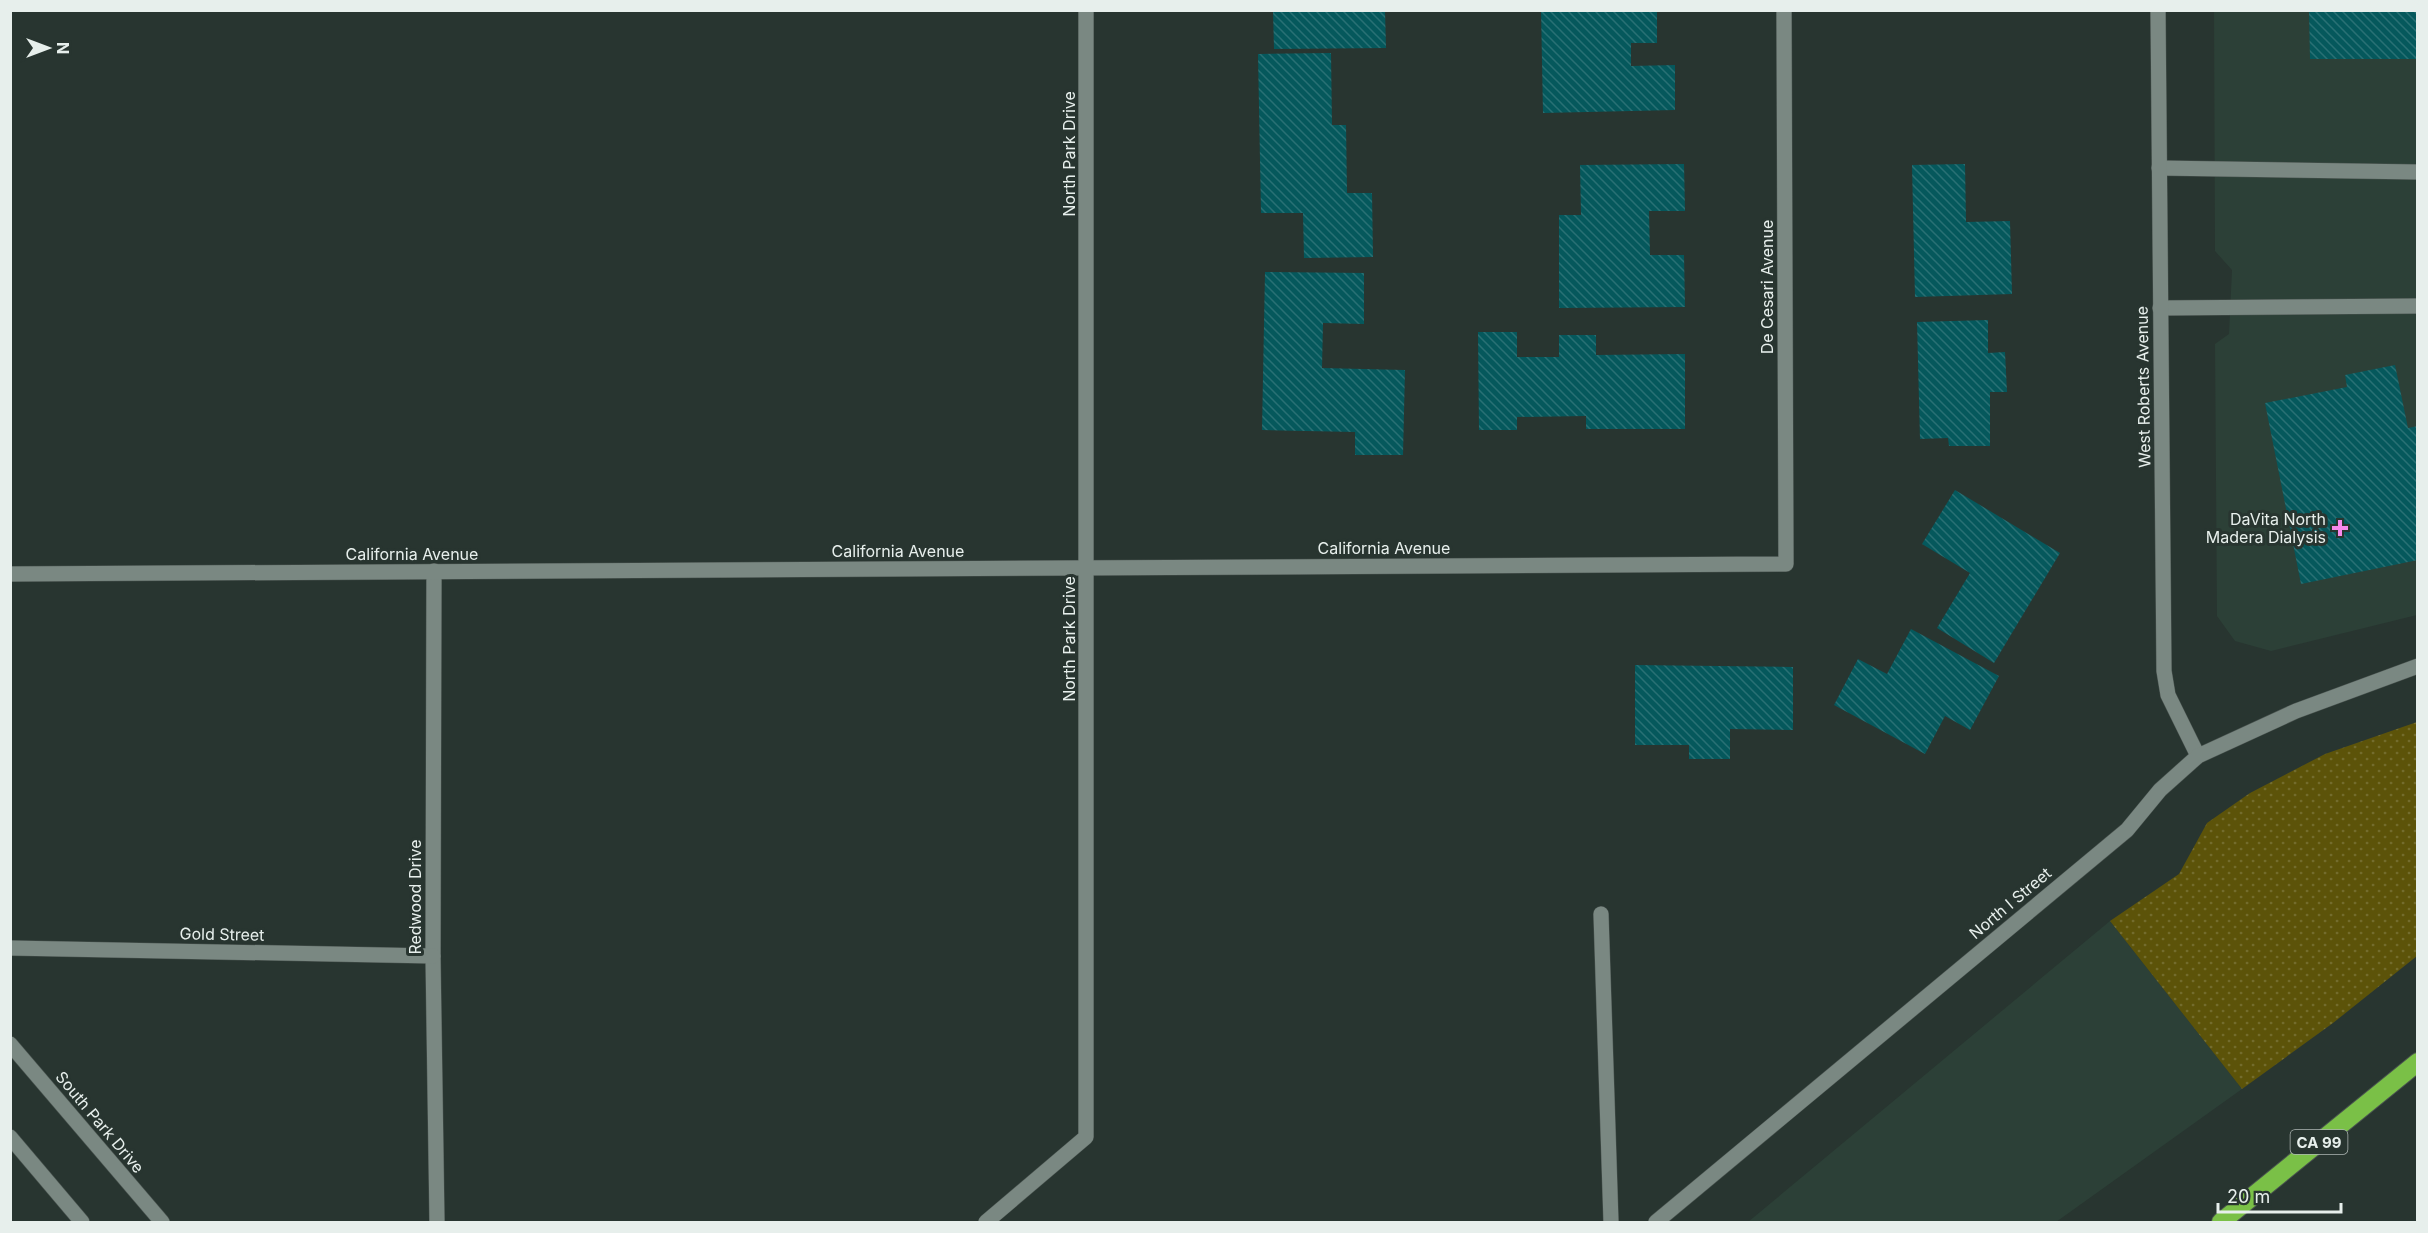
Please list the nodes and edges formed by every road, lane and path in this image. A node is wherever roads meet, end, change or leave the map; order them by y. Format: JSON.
{"nodes":[{"id":1,"x":1086,"y":10,"type":"edge"},
{"id":2,"x":1784,"y":10,"type":"edge"},
{"id":3,"x":2158,"y":10,"type":"edge"},
{"id":4,"x":2159,"y":168,"type":"junction"},
{"id":5,"x":2418,"y":172,"type":"edge"},
{"id":6,"x":2418,"y":306,"type":"edge"},
{"id":7,"x":2160,"y":308,"type":"junction"},
{"id":8,"x":1786,"y":564,"type":"joint"},
{"id":9,"x":1087,"y":568,"type":"junction"},
{"id":10,"x":434,"y":571,"type":"junction"},
{"id":11,"x":10,"y":574,"type":"edge"},
{"id":12,"x":2418,"y":666,"type":"edge"},
{"id":13,"x":2198,"y":756,"type":"junction"},
{"id":14,"x":1601,"y":914,"type":"dead end"},
{"id":15,"x":10,"y":948,"type":"edge"},
{"id":16,"x":433,"y":956,"type":"junction"},
{"id":17,"x":10,"y":1044,"type":"edge"},
{"id":18,"x":2418,"y":1062,"type":"edge"},
{"id":19,"x":10,"y":1137,"type":"edge"},
{"id":20,"x":82,"y":1222,"type":"edge"},
{"id":21,"x":162,"y":1222,"type":"edge"},
{"id":22,"x":437,"y":1222,"type":"edge"},
{"id":23,"x":986,"y":1222,"type":"edge"},
{"id":24,"x":1611,"y":1222,"type":"edge"},
{"id":25,"x":1658,"y":1222,"type":"edge"},
{"id":26,"x":2221,"y":1222,"type":"edge"}],
"edges":[{"from":1,"to":9,"type":"street","name":"North Park Drive"},
{"from":2,"to":8,"type":"street","name":"De Cesari Avenue"},
{"from":3,"to":4,"type":"street","name":"West Roberts Avenue"},
{"from":4,"to":5,"type":"street"},
{"from":4,"to":7,"type":"street","name":"West Roberts Avenue"},
{"from":6,"to":7,"type":"street"},
{"from":7,"to":13,"type":"street","name":"West Roberts Avenue"},
{"from":8,"to":9,"type":"street","name":"California Avenue"},
{"from":9,"to":10,"type":"street","name":"California Avenue"},
{"from":9,"to":23,"type":"street","name":"North Park Drive"},
{"from":10,"to":11,"type":"street","name":"California Avenue"},
{"from":10,"to":16,"type":"street","name":"Redwood Drive"},
{"from":12,"to":13,"type":"street","name":"North I Street"},
{"from":13,"to":25,"type":"street","name":"North I Street"},
{"from":14,"to":24,"type":"street"},
{"from":15,"to":16,"type":"street","name":"Gold Street"},
{"from":16,"to":22,"type":"street","name":"Redwood Drive"},
{"from":17,"to":21,"type":"street","name":"South Park Drive"},
{"from":18,"to":26,"type":"highway","number":"CA 99"},
{"from":19,"to":20,"type":"street"}]}
